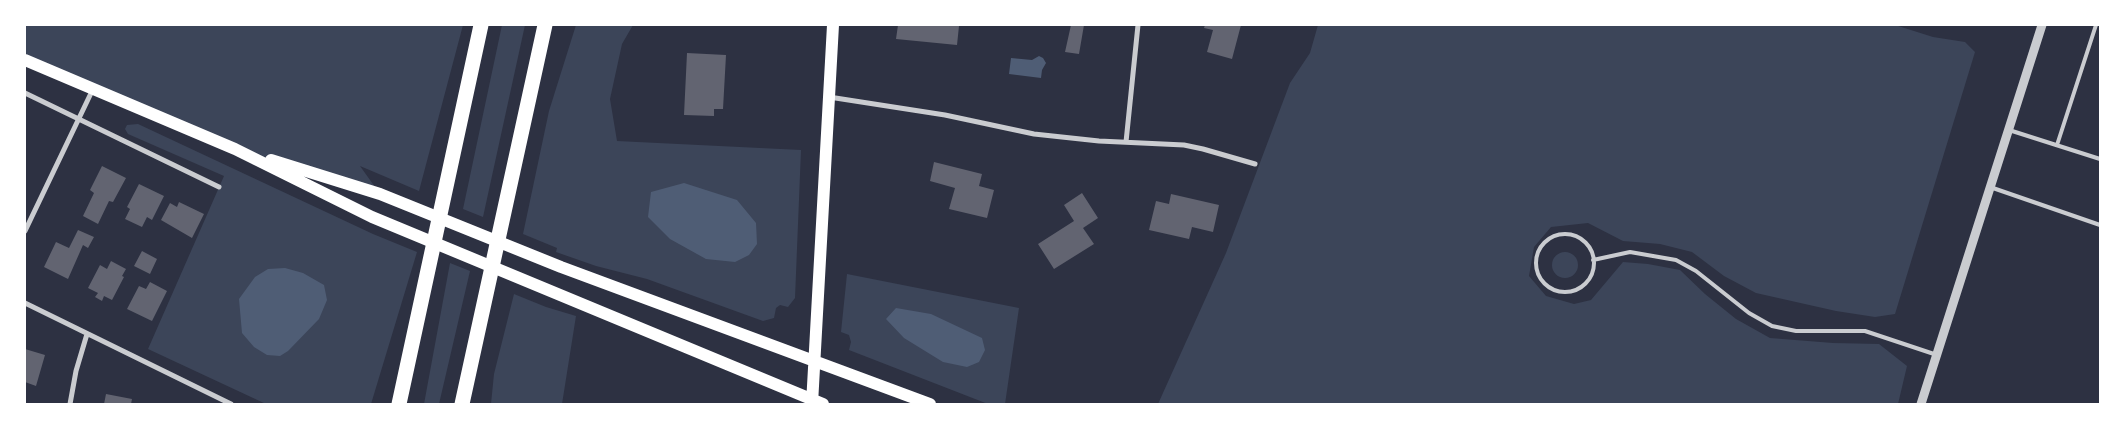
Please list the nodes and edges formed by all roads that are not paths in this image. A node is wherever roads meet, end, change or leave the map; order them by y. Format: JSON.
{"nodes":[{"id":1,"x":481,"y":25,"type":"edge"},
{"id":2,"x":545,"y":25,"type":"edge"},
{"id":3,"x":833,"y":25,"type":"edge"},
{"id":4,"x":1138,"y":25,"type":"edge"},
{"id":5,"x":2042,"y":25,"type":"edge"},
{"id":6,"x":2096,"y":25,"type":"edge"},
{"id":7,"x":25,"y":60,"type":"edge"},
{"id":8,"x":94,"y":89,"type":"junction"},
{"id":9,"x":25,"y":93,"type":"edge"},
{"id":10,"x":829,"y":97,"type":"junction"},
{"id":11,"x":79,"y":120,"type":"junction"},
{"id":12,"x":2008,"y":130,"type":"junction"},
{"id":13,"x":1126,"y":142,"type":"junction"},
{"id":14,"x":2057,"y":145,"type":"junction"},
{"id":15,"x":235,"y":148,"type":"junction"},
{"id":16,"x":2100,"y":159,"type":"edge"},
{"id":17,"x":1255,"y":164,"type":"dead end"},
{"id":18,"x":219,"y":187,"type":"dead end"},
{"id":19,"x":1990,"y":187,"type":"junction"},
{"id":20,"x":2100,"y":224,"type":"edge"},
{"id":21,"x":25,"y":230,"type":"edge"},
{"id":22,"x":1593,"y":260,"type":"junction"},
{"id":23,"x":25,"y":303,"type":"edge"},
{"id":24,"x":87,"y":334,"type":"junction"},
{"id":25,"x":1937,"y":355,"type":"junction"},
{"id":26,"x":815,"y":360,"type":"junction"},
{"id":27,"x":816,"y":402,"type":"edge"},
{"id":28,"x":70,"y":404,"type":"edge"},
{"id":29,"x":231,"y":404,"type":"edge"},
{"id":30,"x":399,"y":404,"type":"edge"},
{"id":31,"x":462,"y":404,"type":"edge"},
{"id":32,"x":930,"y":404,"type":"edge"},
{"id":33,"x":1921,"y":404,"type":"edge"}],
"edges":[{"from":1,"to":30,"type":"highway"},
{"from":2,"to":31,"type":"highway"},
{"from":3,"to":10,"type":"main road"},
{"from":4,"to":13,"type":"street"},
{"from":5,"to":12,"type":"street"},
{"from":6,"to":14,"type":"lane"},
{"from":7,"to":8,"type":"main road"},
{"from":8,"to":11,"type":"street"},
{"from":8,"to":15,"type":"main road"},
{"from":9,"to":11,"type":"street"},
{"from":10,"to":13,"type":"street"},
{"from":10,"to":26,"type":"main road"},
{"from":11,"to":18,"type":"street"},
{"from":11,"to":21,"type":"street"},
{"from":12,"to":14,"type":"lane"},
{"from":12,"to":19,"type":"street"},
{"from":13,"to":17,"type":"street"},
{"from":14,"to":16,"type":"lane"},
{"from":15,"to":26,"type":"main road"},
{"from":15,"to":27,"type":"main road"},
{"from":19,"to":20,"type":"lane"},
{"from":19,"to":25,"type":"street"},
{"from":22,"to":22,"type":"lane"},
{"from":22,"to":25,"type":"lane"},
{"from":23,"to":24,"type":"street"},
{"from":24,"to":28,"type":"street"},
{"from":24,"to":29,"type":"street"},
{"from":25,"to":33,"type":"street"},
{"from":26,"to":27,"type":"main road"},
{"from":26,"to":32,"type":"main road"}]}
